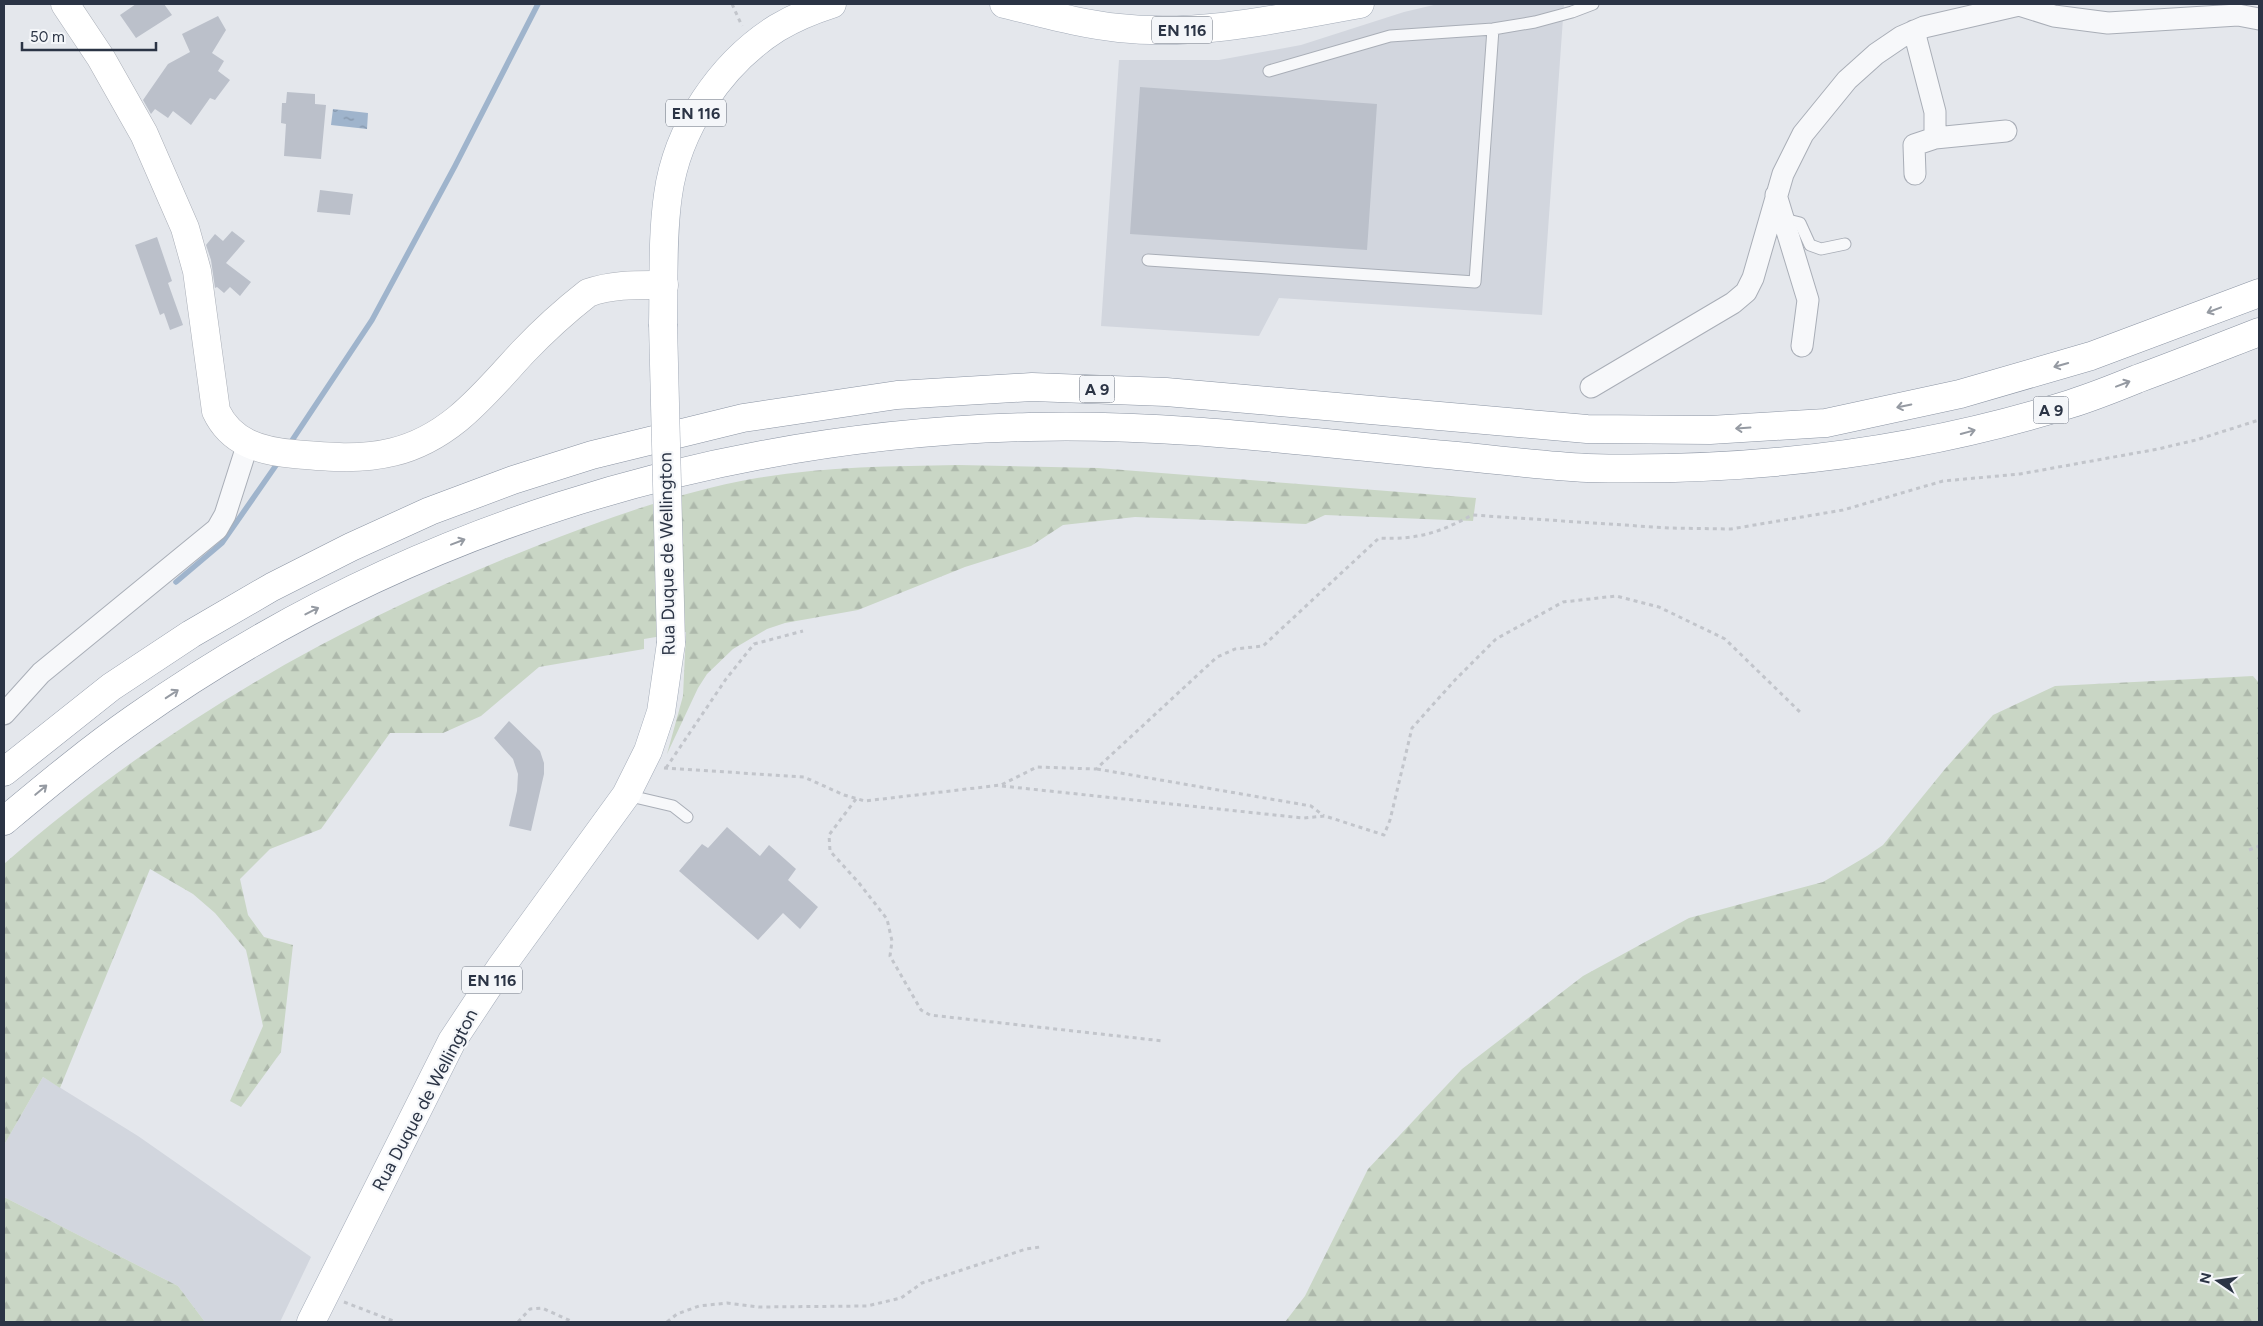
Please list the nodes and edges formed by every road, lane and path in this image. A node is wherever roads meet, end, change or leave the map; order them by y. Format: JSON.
{"nodes":[{"id":1,"x":65,"y":4,"type":"edge"},
{"id":2,"x":832,"y":4,"type":"edge"},
{"id":3,"x":1004,"y":4,"type":"edge"},
{"id":4,"x":1360,"y":4,"type":"edge"},
{"id":5,"x":1593,"y":4,"type":"edge"},
{"id":6,"x":2054,"y":10,"type":"edge"},
{"id":7,"x":2259,"y":19,"type":"edge"},
{"id":8,"x":1493,"y":30,"type":"junction"},
{"id":9,"x":1914,"y":31,"type":"junction"},
{"id":10,"x":1269,"y":71,"type":"dead end"},
{"id":11,"x":2006,"y":131,"type":"dead end"},
{"id":12,"x":1935,"y":138,"type":"junction"},
{"id":13,"x":1915,"y":174,"type":"dead end"},
{"id":14,"x":1776,"y":195,"type":"junction"},
{"id":15,"x":1784,"y":219,"type":"junction"},
{"id":16,"x":1846,"y":244,"type":"dead end"},
{"id":17,"x":1148,"y":260,"type":"dead end"},
{"id":18,"x":664,"y":285,"type":"junction"},
{"id":19,"x":2259,"y":293,"type":"edge"},
{"id":20,"x":2259,"y":332,"type":"edge"},
{"id":21,"x":1802,"y":346,"type":"dead end"},
{"id":22,"x":1591,"y":387,"type":"dead end"},
{"id":23,"x":2259,"y":420,"type":"edge"},
{"id":24,"x":260,"y":447,"type":"junction"},
{"id":25,"x":803,"y":631,"type":"dead end"},
{"id":26,"x":1800,"y":712,"type":"dead end"},
{"id":27,"x":4,"y":714,"type":"edge"},
{"id":28,"x":654,"y":767,"type":"junction"},
{"id":29,"x":1096,"y":769,"type":"junction"},
{"id":30,"x":4,"y":772,"type":"edge"},
{"id":31,"x":1001,"y":786,"type":"junction"},
{"id":32,"x":626,"y":795,"type":"junction"},
{"id":33,"x":856,"y":799,"type":"junction"},
{"id":34,"x":1325,"y":816,"type":"junction"},
{"id":35,"x":687,"y":817,"type":"dead end"},
{"id":36,"x":4,"y":821,"type":"edge"},
{"id":37,"x":2259,"y":846,"type":"edge"},
{"id":38,"x":2249,"y":850,"type":"dead end"},
{"id":39,"x":1164,"y":1042,"type":"dead end"},
{"id":40,"x":1040,"y":1247,"type":"dead end"},
{"id":41,"x":326,"y":1293,"type":"junction"},
{"id":42,"x":311,"y":1322,"type":"edge"},
{"id":43,"x":396,"y":1322,"type":"edge"},
{"id":44,"x":518,"y":1322,"type":"edge"},
{"id":45,"x":573,"y":1322,"type":"edge"},
{"id":46,"x":667,"y":1322,"type":"edge"}],
"edges":[{"from":1,"to":24,"type":"main road"},
{"from":2,"to":18,"type":"main road","name":"Rua Duque de Wellington","number":"EN 116"},
{"from":3,"to":4,"type":"main road","number":"EN 116"},
{"from":5,"to":8,"type":"lane"},
{"from":6,"to":7,"type":"street"},
{"from":6,"to":9,"type":"street"},
{"from":8,"to":10,"type":"lane"},
{"from":8,"to":17,"type":"lane"},
{"from":9,"to":12,"type":"street"},
{"from":9,"to":14,"type":"street"},
{"from":11,"to":12,"type":"street"},
{"from":12,"to":13,"type":"street"},
{"from":14,"to":15,"type":"street"},
{"from":14,"to":22,"type":"street"},
{"from":15,"to":16,"type":"lane"},
{"from":15,"to":21,"type":"street"},
{"from":18,"to":24,"type":"main road"},
{"from":18,"to":28,"type":"main road","name":"Rua Duque de Wellington","number":"EN 116","bridge":true},
{"from":19,"to":30,"type":"main road","number":"A 9","one_way":true},
{"from":36,"to":20,"type":"main road","number":"A 9","one_way":true},
{"from":23,"to":29,"type":"path"},
{"from":24,"to":27,"type":"street"},
{"from":25,"to":28,"type":"path"},
{"from":26,"to":34,"type":"path"},
{"from":28,"to":32,"type":"main road","name":"Rua Duque de Wellington","number":"EN 116"},
{"from":28,"to":33,"type":"path"},
{"from":29,"to":31,"type":"path"},
{"from":29,"to":34,"type":"path"},
{"from":31,"to":33,"type":"path"},
{"from":31,"to":34,"type":"path"},
{"from":32,"to":35,"type":"lane"},
{"from":32,"to":41,"type":"main road","name":"Rua Duque de Wellington","number":"EN 116"},
{"from":33,"to":39,"type":"path"},
{"from":37,"to":38,"type":"path"},
{"from":40,"to":46,"type":"path"},
{"from":41,"to":42,"type":"main road","name":"Rua Duque de Wellington","number":"EN 116"},
{"from":41,"to":43,"type":"path"},
{"from":44,"to":45,"type":"path"}]}
